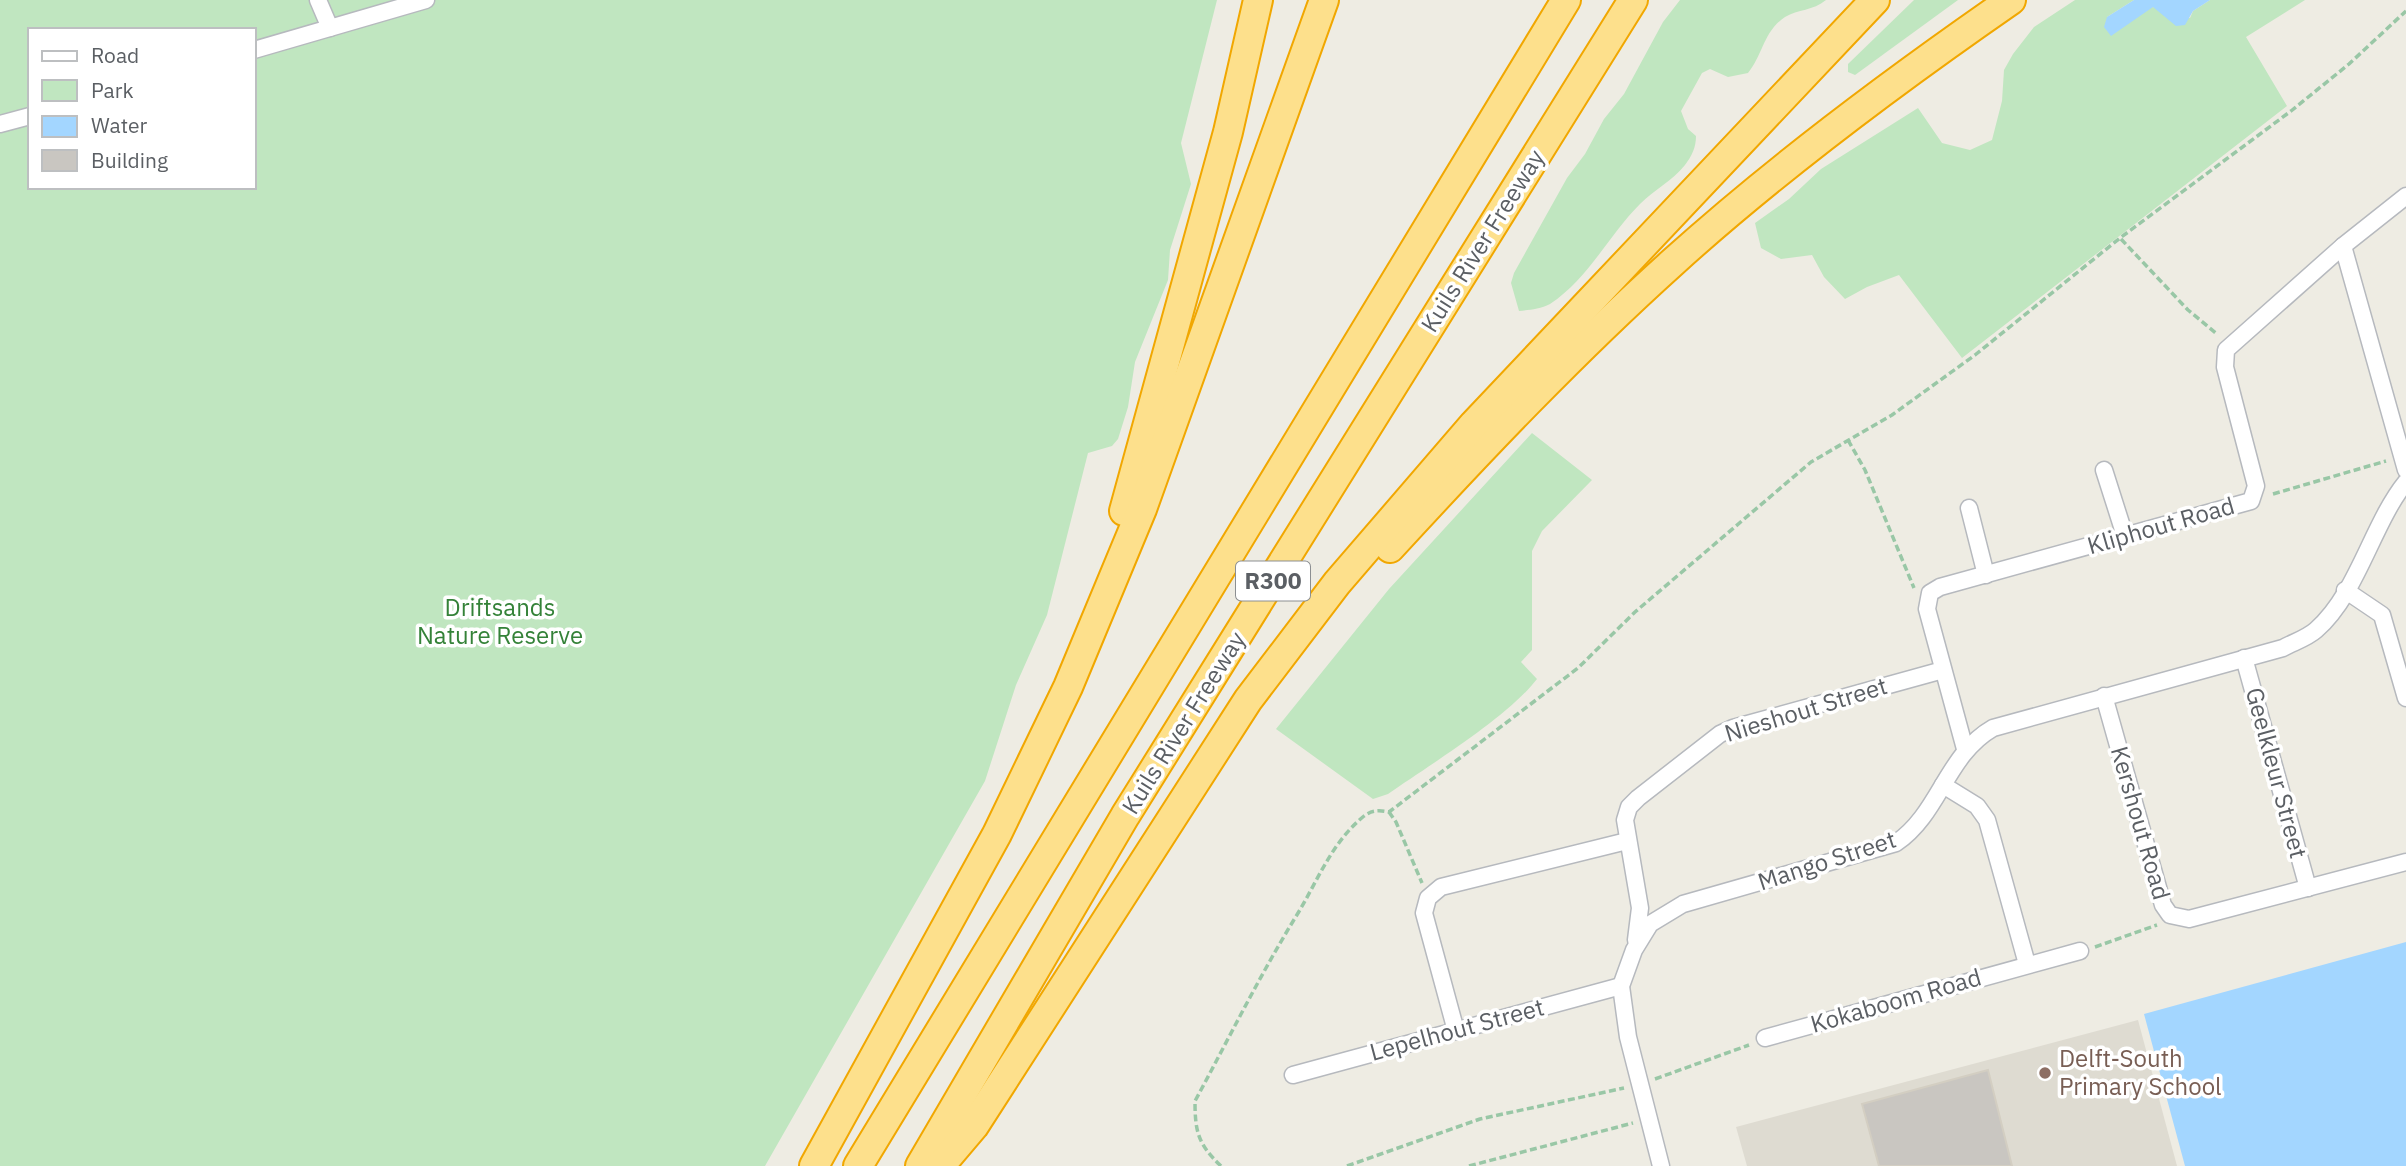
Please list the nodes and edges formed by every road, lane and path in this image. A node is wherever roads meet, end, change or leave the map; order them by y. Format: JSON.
{"nodes":[{"id":1,"x":318,"y":0,"type":"edge"},
{"id":2,"x":426,"y":0,"type":"edge"},
{"id":3,"x":1258,"y":0,"type":"edge"},
{"id":4,"x":1324,"y":0,"type":"edge"},
{"id":5,"x":1566,"y":0,"type":"edge"},
{"id":6,"x":1633,"y":0,"type":"edge"},
{"id":7,"x":1875,"y":0,"type":"edge"},
{"id":8,"x":2011,"y":0,"type":"edge"},
{"id":9,"x":2406,"y":11,"type":"edge"},
{"id":10,"x":330,"y":28,"type":"junction"},
{"id":11,"x":256,"y":49,"type":"edge"},
{"id":12,"x":28,"y":117,"type":"edge"},
{"id":13,"x":0,"y":124,"type":"edge"},
{"id":14,"x":2406,"y":196,"type":"edge"},
{"id":15,"x":2120,"y":238,"type":"junction"},
{"id":16,"x":2343,"y":246,"type":"junction"},
{"id":17,"x":2229,"y":344,"type":"junction"},
{"id":18,"x":1849,"y":440,"type":"junction"},
{"id":19,"x":2404,"y":463,"type":"edge"},
{"id":20,"x":2104,"y":470,"type":"dead end"},
{"id":21,"x":2406,"y":482,"type":"edge"},
{"id":22,"x":2250,"y":501,"type":"junction"},
{"id":23,"x":1969,"y":508,"type":"dead end"},
{"id":24,"x":2125,"y":536,"type":"junction"},
{"id":25,"x":1986,"y":575,"type":"junction"},
{"id":26,"x":2345,"y":590,"type":"junction"},
{"id":27,"x":1927,"y":598,"type":"junction"},
{"id":28,"x":1095,"y":618,"type":"junction"},
{"id":29,"x":2244,"y":658,"type":"junction"},
{"id":30,"x":1943,"y":670,"type":"junction"},
{"id":31,"x":2104,"y":696,"type":"junction"},
{"id":32,"x":2406,"y":698,"type":"edge"},
{"id":33,"x":1965,"y":749,"type":"junction"},
{"id":34,"x":1943,"y":785,"type":"junction"},
{"id":35,"x":1194,"y":789,"type":"junction"},
{"id":36,"x":1389,"y":812,"type":"junction"},
{"id":37,"x":1627,"y":841,"type":"junction"},
{"id":38,"x":2406,"y":862,"type":"edge"},
{"id":39,"x":2308,"y":888,"type":"junction"},
{"id":40,"x":1428,"y":898,"type":"junction"},
{"id":41,"x":2176,"y":918,"type":"junction"},
{"id":42,"x":1634,"y":950,"type":"junction"},
{"id":43,"x":2080,"y":951,"type":"joint"},
{"id":44,"x":2027,"y":964,"type":"junction"},
{"id":45,"x":1621,"y":986,"type":"junction"},
{"id":46,"x":1456,"y":1031,"type":"junction"},
{"id":47,"x":1765,"y":1038,"type":"joint"},
{"id":48,"x":1293,"y":1074,"type":"dead end"},
{"id":49,"x":1639,"y":1084,"type":"junction"},
{"id":50,"x":1648,"y":1119,"type":"junction"},
{"id":51,"x":814,"y":1166,"type":"edge"},
{"id":52,"x":858,"y":1166,"type":"edge"},
{"id":53,"x":920,"y":1166,"type":"edge"},
{"id":54,"x":940,"y":1166,"type":"edge"},
{"id":55,"x":1221,"y":1166,"type":"edge"},
{"id":56,"x":1347,"y":1166,"type":"edge"},
{"id":57,"x":1469,"y":1166,"type":"edge"},
{"id":58,"x":1661,"y":1166,"type":"edge"}],
"edges":[{"from":1,"to":10,"type":"street"},
{"from":2,"to":10,"type":"street"},
{"from":3,"to":28,"type":"highway"},
{"from":4,"to":28,"type":"highway"},
{"from":5,"to":52,"type":"highway","name":"Kuils River Freeway","number":"R300"},
{"from":6,"to":53,"type":"highway","name":"Kuils River Freeway","number":"R300"},
{"from":7,"to":35,"type":"highway"},
{"from":8,"to":35,"type":"highway"},
{"from":9,"to":15,"type":"path"},
{"from":10,"to":11,"type":"street"},
{"from":12,"to":13,"type":"street"},
{"from":14,"to":16,"type":"street"},
{"from":15,"to":17,"type":"path"},
{"from":15,"to":18,"type":"path"},
{"from":16,"to":17,"type":"street"},
{"from":16,"to":19,"type":"street"},
{"from":17,"to":22,"type":"street","name":"Kliphout Road"},
{"from":18,"to":27,"type":"path"},
{"from":18,"to":36,"type":"path"},
{"from":19,"to":22,"type":"path"},
{"from":20,"to":24,"type":"street"},
{"from":21,"to":26,"type":"street","name":"Mango Street"},
{"from":22,"to":24,"type":"street","name":"Kliphout Road"},
{"from":23,"to":25,"type":"street"},
{"from":24,"to":25,"type":"street","name":"Kliphout Road"},
{"from":25,"to":27,"type":"street","name":"Kliphout Road"},
{"from":26,"to":29,"type":"street","name":"Mango Street"},
{"from":26,"to":32,"type":"street"},
{"from":27,"to":30,"type":"street"},
{"from":28,"to":51,"type":"highway"},
{"from":29,"to":31,"type":"street","name":"Mango Street"},
{"from":29,"to":39,"type":"street","name":"Geelkleur Street"},
{"from":30,"to":33,"type":"street"},
{"from":30,"to":37,"type":"street","name":"Nieshout Street"},
{"from":31,"to":33,"type":"street","name":"Mango Street"},
{"from":31,"to":41,"type":"street","name":"Kershout Road"},
{"from":33,"to":34,"type":"street","name":"Mango Street"},
{"from":34,"to":42,"type":"street","name":"Mango Street"},
{"from":34,"to":44,"type":"street"},
{"from":35,"to":54,"type":"highway"},
{"from":36,"to":40,"type":"path"},
{"from":36,"to":55,"type":"path"},
{"from":37,"to":40,"type":"street"},
{"from":37,"to":42,"type":"street","name":"Nieshout Street"},
{"from":38,"to":39,"type":"street","name":"Kershout Road"},
{"from":39,"to":41,"type":"street","name":"Kershout Road"},
{"from":40,"to":46,"type":"street"},
{"from":41,"to":43,"type":"path"},
{"from":42,"to":45,"type":"street","name":"Mango Street"},
{"from":43,"to":44,"type":"street","name":"Kokaboom Road"},
{"from":44,"to":47,"type":"street","name":"Kokaboom Road"},
{"from":45,"to":46,"type":"street","name":"Lepelhout Street"},
{"from":45,"to":49,"type":"street","name":"Mango Street"},
{"from":46,"to":48,"type":"street","name":"Lepelhout Street"},
{"from":47,"to":49,"type":"path"},
{"from":49,"to":50,"type":"street","name":"Mango Street"},
{"from":49,"to":56,"type":"path"},
{"from":50,"to":57,"type":"path"},
{"from":50,"to":58,"type":"street","name":"Mango Street"}]}
